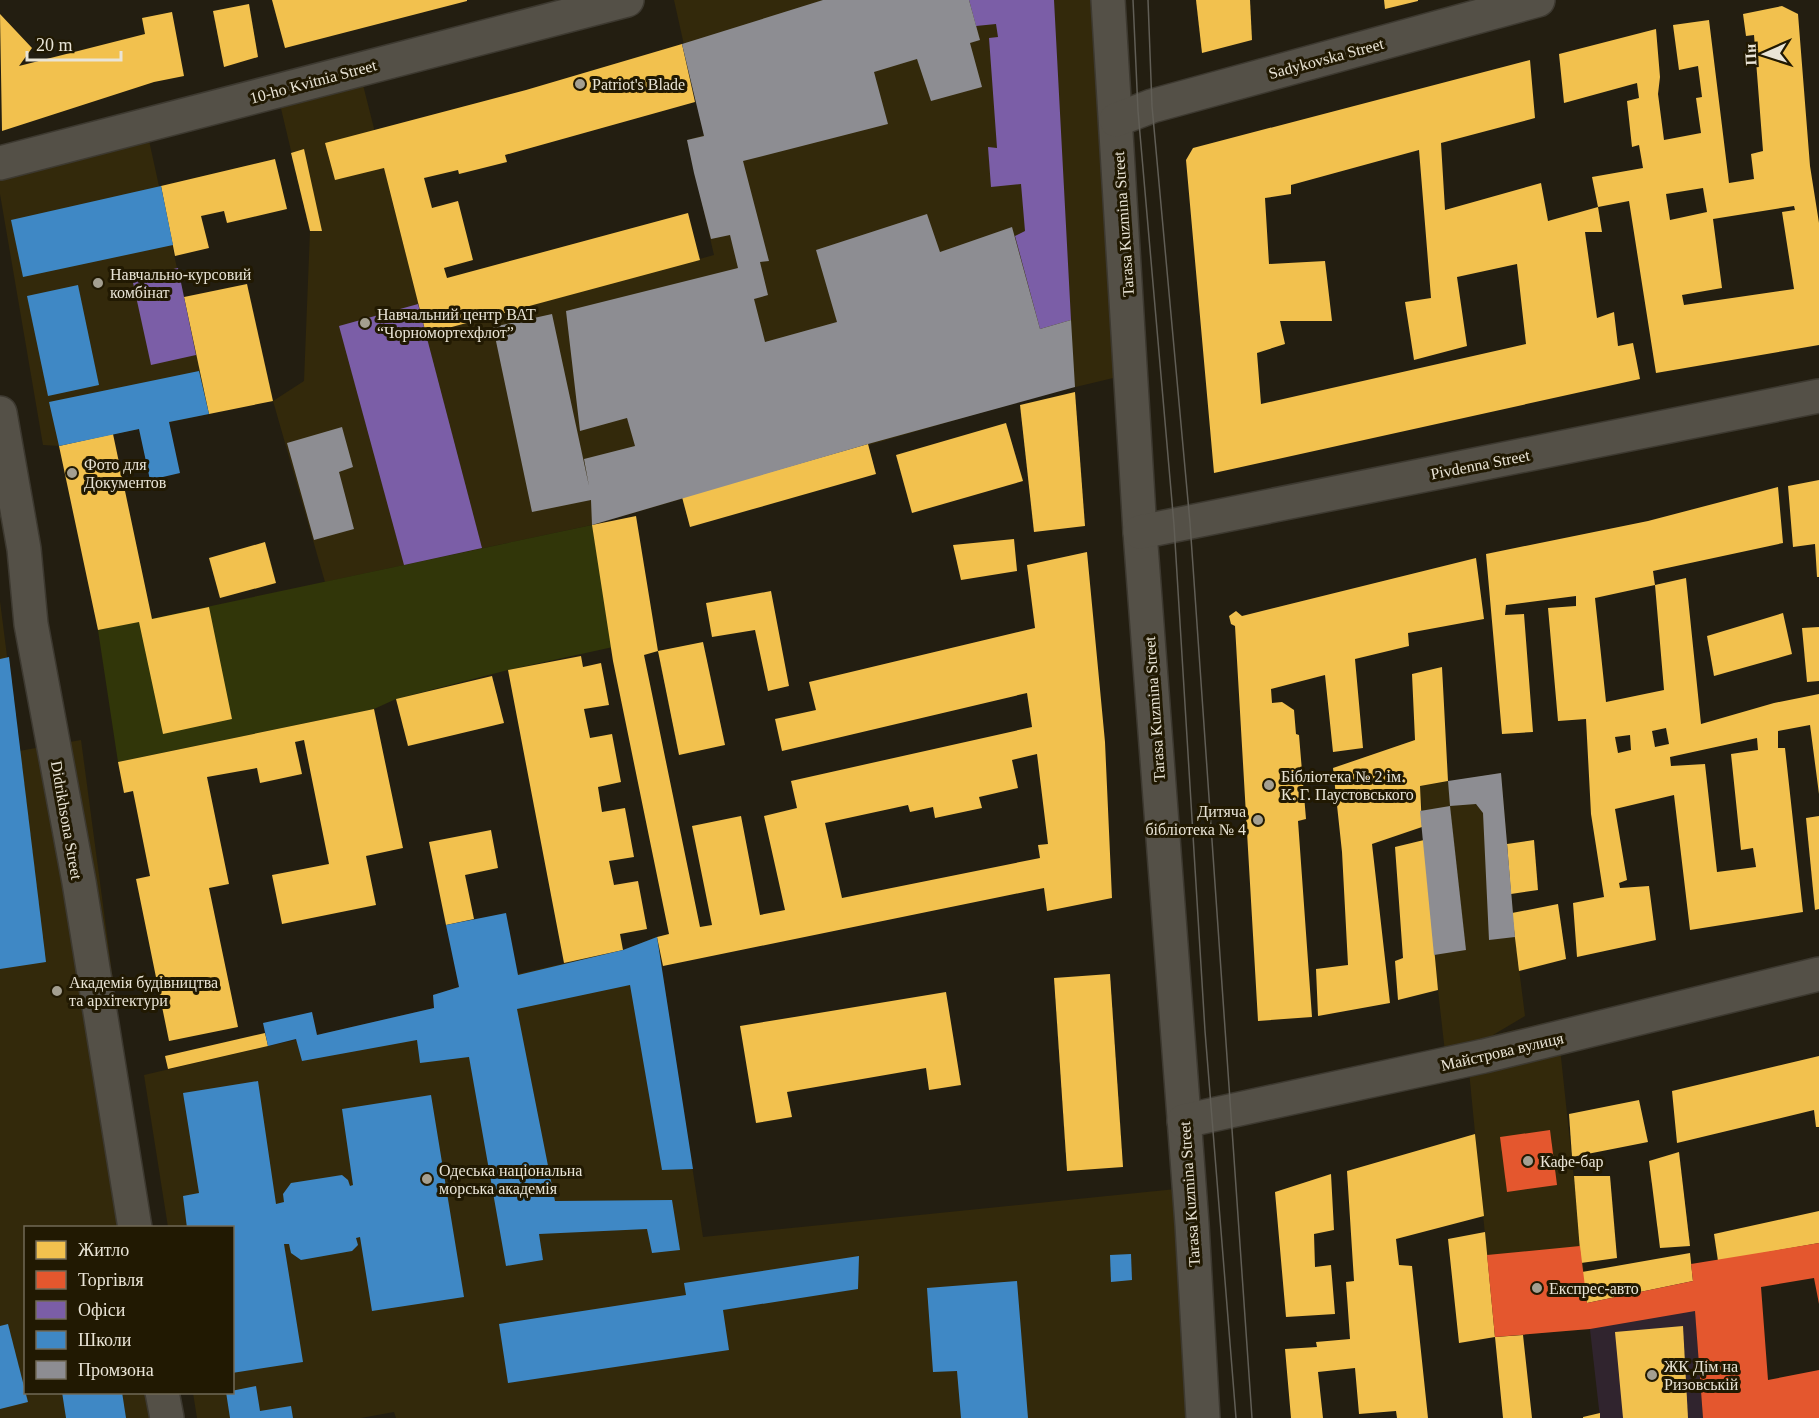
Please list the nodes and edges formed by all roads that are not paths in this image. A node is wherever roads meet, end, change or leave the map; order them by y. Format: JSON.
{"nodes":[{"id":1,"x":627,"y":0,"type":"edge"},
{"id":2,"x":1108,"y":0,"type":"edge"},
{"id":3,"x":1538,"y":0,"type":"edge"},
{"id":4,"x":1116,"y":120,"type":"junction"},
{"id":5,"x":0,"y":163,"type":"edge"},
{"id":6,"x":1819,"y":396,"type":"edge"},
{"id":7,"x":0,"y":413,"type":"edge"},
{"id":8,"x":1140,"y":532,"type":"junction"},
{"id":9,"x":1819,"y":974,"type":"edge"},
{"id":10,"x":1184,"y":1121,"type":"junction"},
{"id":11,"x":135,"y":1226,"type":"edge"},
{"id":12,"x":162,"y":1394,"type":"edge"},
{"id":13,"x":167,"y":1418,"type":"edge"},
{"id":14,"x":1203,"y":1418,"type":"edge"}],
"edges":[{"from":1,"to":5,"type":"street","name":"10-ho Kvitnia Street"},
{"from":2,"to":4,"type":"street","name":"Tarasa Kuzmina Street"},
{"from":3,"to":4,"type":"street","name":"Sadykovska Street"},
{"from":4,"to":8,"type":"street","name":"Tarasa Kuzmina Street"},
{"from":6,"to":8,"type":"street","name":"Pivdenna Street"},
{"from":7,"to":11,"type":"street","name":"Didrikhsona Street"},
{"from":8,"to":10,"type":"street","name":"Tarasa Kuzmina Street"},
{"from":9,"to":10,"type":"street","name":"Майстрова вулиця"},
{"from":10,"to":14,"type":"street","name":"Tarasa Kuzmina Street"},
{"from":12,"to":13,"type":"street"}]}
